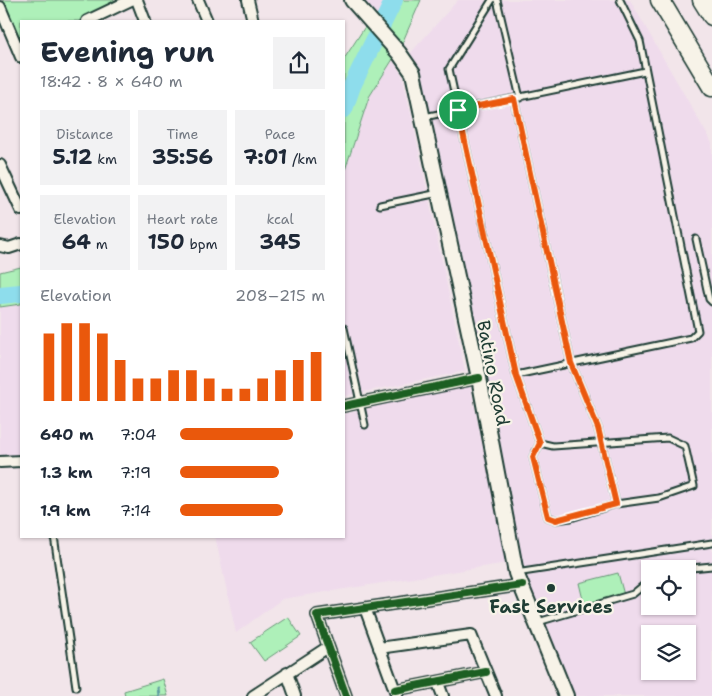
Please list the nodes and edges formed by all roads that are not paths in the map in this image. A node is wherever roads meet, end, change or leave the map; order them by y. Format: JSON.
{"nodes":[{"id":1,"x":131,"y":0,"type":"edge"},
{"id":2,"x":137,"y":0,"type":"edge"},
{"id":3,"x":198,"y":0,"type":"edge"},
{"id":4,"x":248,"y":0,"type":"edge"},
{"id":5,"x":352,"y":0,"type":"edge"},
{"id":6,"x":492,"y":0,"type":"edge"},
{"id":7,"x":497,"y":0,"type":"edge"},
{"id":8,"x":620,"y":0,"type":"edge"},
{"id":9,"x":660,"y":0,"type":"edge"},
{"id":10,"x":702,"y":0,"type":"edge"},
{"id":11,"x":0,"y":7,"type":"edge"},
{"id":12,"x":712,"y":16,"type":"edge"},
{"id":13,"x":89,"y":20,"type":"edge"},
{"id":14,"x":145,"y":20,"type":"edge"},
{"id":15,"x":207,"y":20,"type":"edge"},
{"id":16,"x":253,"y":20,"type":"edge"},
{"id":17,"x":20,"y":51,"type":"edge"},
{"id":18,"x":645,"y":71,"type":"junction"},
{"id":19,"x":712,"y":87,"type":"edge"},
{"id":20,"x":520,"y":98,"type":"junction"},
{"id":21,"x":514,"y":99,"type":"junction"},
{"id":22,"x":458,"y":110,"type":"junction"},
{"id":23,"x":423,"y":117,"type":"junction"},
{"id":24,"x":0,"y":165,"type":"edge"},
{"id":25,"x":439,"y":192,"type":"junction"},
{"id":26,"x":380,"y":205,"type":"dead end"},
{"id":27,"x":20,"y":208,"type":"edge"},
{"id":28,"x":696,"y":239,"type":"dead end"},
{"id":29,"x":20,"y":244,"type":"edge"},
{"id":30,"x":0,"y":246,"type":"edge"},
{"id":31,"x":712,"y":302,"type":"edge"},
{"id":32,"x":345,"y":333,"type":"edge"},
{"id":33,"x":571,"y":363,"type":"junction"},
{"id":34,"x":516,"y":375,"type":"junction"},
{"id":35,"x":480,"y":378,"type":"junction"},
{"id":36,"x":360,"y":402,"type":"junction"},
{"id":37,"x":345,"y":406,"type":"edge"},
{"id":38,"x":365,"y":425,"type":"dead end"},
{"id":39,"x":540,"y":443,"type":"junction"},
{"id":40,"x":603,"y":443,"type":"junction"},
{"id":41,"x":20,"y":461,"type":"edge"},
{"id":42,"x":0,"y":462,"type":"edge"},
{"id":43,"x":616,"y":504,"type":"junction"},
{"id":44,"x":54,"y":538,"type":"edge"},
{"id":45,"x":712,"y":543,"type":"edge"},
{"id":46,"x":712,"y":566,"type":"edge"},
{"id":47,"x":696,"y":568,"type":"edge"},
{"id":48,"x":519,"y":579,"type":"junction"},
{"id":49,"x":641,"y":587,"type":"edge"},
{"id":50,"x":365,"y":608,"type":"junction"},
{"id":51,"x":537,"y":622,"type":"junction"},
{"id":52,"x":328,"y":647,"type":"junction"},
{"id":53,"x":379,"y":648,"type":"junction"},
{"id":54,"x":486,"y":672,"type":"junction"},
{"id":55,"x":287,"y":673,"type":"junction"},
{"id":56,"x":438,"y":683,"type":"junction"},
{"id":57,"x":76,"y":688,"type":"dead end"},
{"id":58,"x":396,"y":693,"type":"edge"},
{"id":59,"x":253,"y":696,"type":"edge"},
{"id":60,"x":295,"y":696,"type":"edge"},
{"id":61,"x":346,"y":696,"type":"edge"},
{"id":62,"x":443,"y":696,"type":"edge"},
{"id":63,"x":496,"y":696,"type":"edge"},
{"id":64,"x":566,"y":696,"type":"edge"}],
"edges":[{"from":1,"to":13,"type":"street"},
{"from":2,"to":14,"type":"street"},
{"from":3,"to":15,"type":"street"},
{"from":4,"to":16,"type":"street"},
{"from":5,"to":23,"type":"main road","name":"Batino Road"},
{"from":6,"to":22,"type":"lane"},
{"from":7,"to":20,"type":"lane"},
{"from":8,"to":18,"type":"lane"},
{"from":9,"to":19,"type":"highway"},
{"from":10,"to":12,"type":"highway"},
{"from":11,"to":17,"type":"street"},
{"from":18,"to":20,"type":"lane"},
{"from":18,"to":33,"type":"lane"},
{"from":20,"to":21,"type":"lane"},
{"from":21,"to":22,"type":"lane"},
{"from":21,"to":33,"type":"lane"},
{"from":22,"to":23,"type":"lane"},
{"from":22,"to":34,"type":"lane"},
{"from":23,"to":25,"type":"main road","name":"Batino Road"},
{"from":24,"to":27,"type":"street"},
{"from":25,"to":26,"type":"lane"},
{"from":25,"to":35,"type":"main road","name":"Batino Road"},
{"from":28,"to":31,"type":"lane"},
{"from":29,"to":30,"type":"street"},
{"from":32,"to":36,"type":"lane"},
{"from":33,"to":34,"type":"lane"},
{"from":33,"to":40,"type":"lane"},
{"from":34,"to":39,"type":"lane"},
{"from":35,"to":36,"type":"street"},
{"from":35,"to":48,"type":"main road","name":"Batino Road"},
{"from":36,"to":37,"type":"street"},
{"from":36,"to":38,"type":"lane"},
{"from":39,"to":40,"type":"lane"},
{"from":39,"to":43,"type":"lane"},
{"from":40,"to":43,"type":"lane"},
{"from":40,"to":43,"type":"lane"},
{"from":41,"to":42,"type":"street"},
{"from":44,"to":57,"type":"lane"},
{"from":45,"to":48,"type":"lane"},
{"from":46,"to":47,"type":"lane"},
{"from":48,"to":50,"type":"street"},
{"from":48,"to":51,"type":"main road","name":"Batino Road"},
{"from":49,"to":51,"type":"lane"},
{"from":50,"to":52,"type":"street"},
{"from":50,"to":53,"type":"street"},
{"from":51,"to":64,"type":"main road","name":"Batino Road"},
{"from":52,"to":55,"type":"street"},
{"from":52,"to":61,"type":"street"},
{"from":53,"to":54,"type":"street"},
{"from":53,"to":58,"type":"street"},
{"from":54,"to":56,"type":"street"},
{"from":54,"to":63,"type":"street"},
{"from":55,"to":59,"type":"street"},
{"from":55,"to":60,"type":"street"},
{"from":56,"to":58,"type":"street"},
{"from":56,"to":62,"type":"street"}]}
